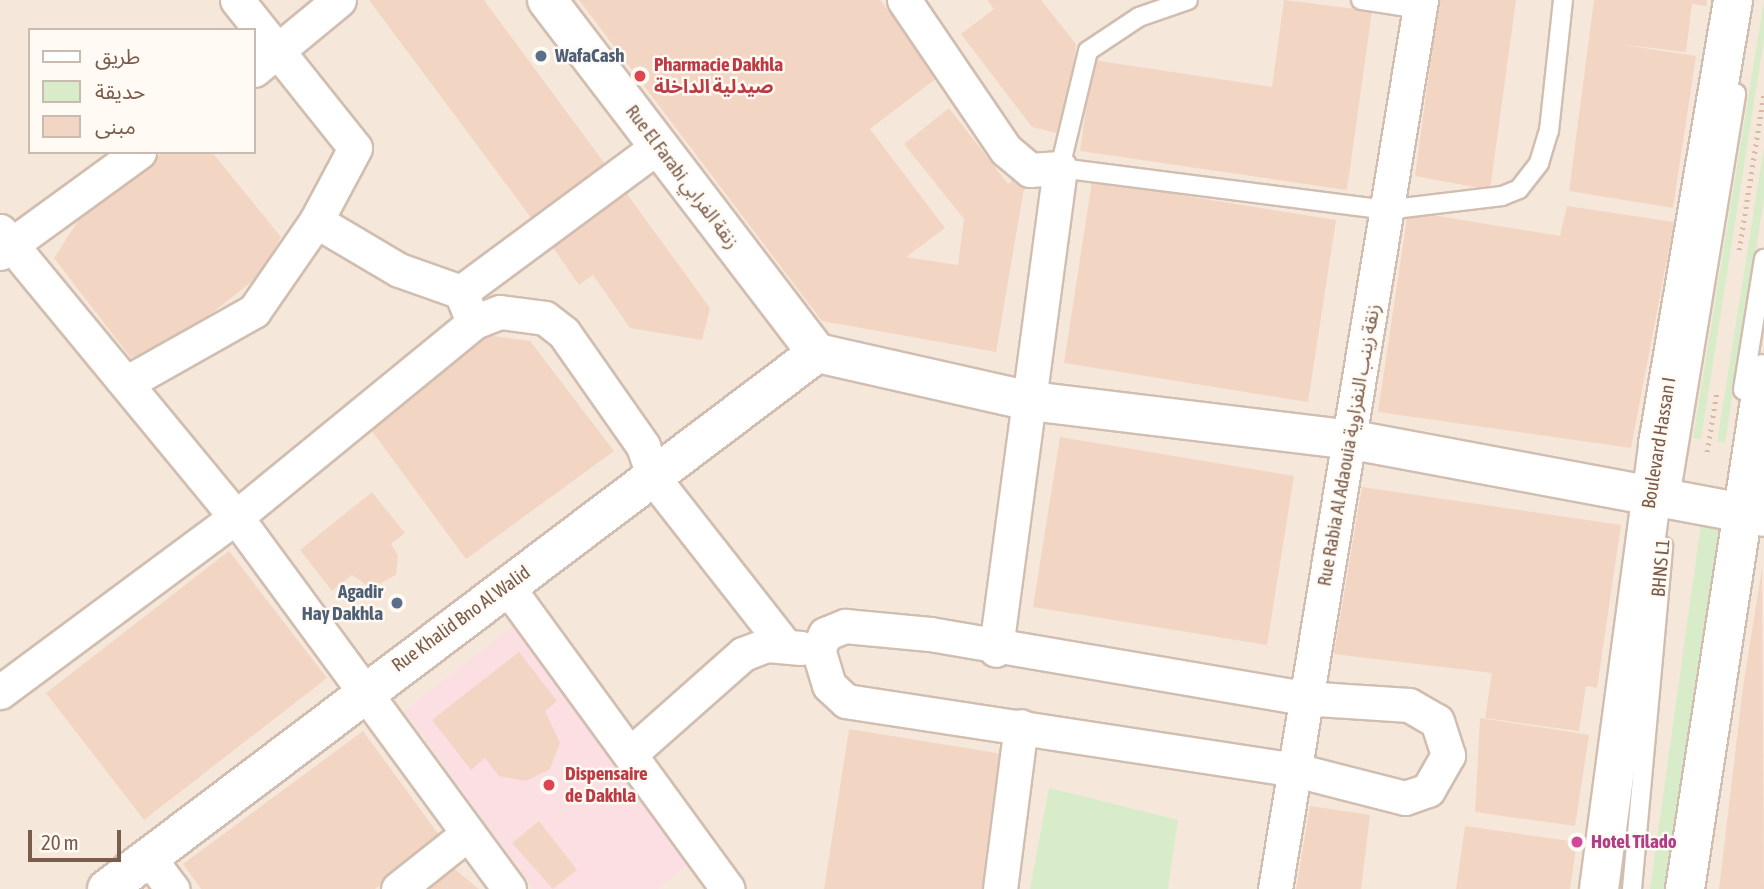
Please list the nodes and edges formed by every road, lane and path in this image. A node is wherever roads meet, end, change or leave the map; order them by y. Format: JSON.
{"nodes":[{"id":1,"x":237,"y":0,"type":"edge"},
{"id":2,"x":339,"y":0,"type":"edge"},
{"id":3,"x":547,"y":0,"type":"edge"},
{"id":4,"x":904,"y":0,"type":"edge"},
{"id":5,"x":1188,"y":0,"type":"edge"},
{"id":6,"x":1361,"y":0,"type":"edge"},
{"id":7,"x":1563,"y":0,"type":"edge"},
{"id":8,"x":1733,"y":0,"type":"edge"},
{"id":9,"x":1751,"y":0,"type":"edge"},
{"id":10,"x":1420,"y":5,"type":"edge"},
{"id":11,"x":250,"y":28,"type":"edge"},
{"id":12,"x":256,"y":40,"type":"edge"},
{"id":13,"x":266,"y":61,"type":"edge"},
{"id":14,"x":658,"y":146,"type":"junction"},
{"id":15,"x":136,"y":154,"type":"edge"},
{"id":16,"x":1060,"y":168,"type":"junction"},
{"id":17,"x":1386,"y":210,"type":"junction"},
{"id":18,"x":316,"y":221,"type":"junction"},
{"id":19,"x":3,"y":243,"type":"edge"},
{"id":20,"x":1764,"y":259,"type":"edge"},
{"id":21,"x":467,"y":307,"type":"junction"},
{"id":22,"x":817,"y":353,"type":"junction"},
{"id":23,"x":1764,"y":374,"type":"edge"},
{"id":24,"x":126,"y":383,"type":"junction"},
{"id":25,"x":1030,"y":401,"type":"junction"},
{"id":26,"x":1353,"y":440,"type":"junction"},
{"id":27,"x":654,"y":480,"type":"junction"},
{"id":28,"x":1660,"y":500,"type":"junction"},
{"id":29,"x":1743,"y":514,"type":"edge"},
{"id":30,"x":236,"y":517,"type":"junction"},
{"id":31,"x":506,"y":585,"type":"junction"},
{"id":32,"x":785,"y":646,"type":"junction"},
{"id":33,"x":818,"y":650,"type":"junction"},
{"id":34,"x":996,"y":650,"type":"junction"},
{"id":35,"x":362,"y":690,"type":"junction"},
{"id":36,"x":0,"y":692,"type":"edge"},
{"id":37,"x":1303,"y":698,"type":"junction"},
{"id":38,"x":1021,"y":726,"type":"junction"},
{"id":39,"x":630,"y":754,"type":"junction"},
{"id":40,"x":1296,"y":770,"type":"junction"},
{"id":41,"x":466,"y":835,"type":"junction"},
{"id":42,"x":149,"y":858,"type":"junction"},
{"id":43,"x":717,"y":885,"type":"edge"},
{"id":44,"x":107,"y":889,"type":"edge"},
{"id":45,"x":172,"y":889,"type":"edge"},
{"id":46,"x":398,"y":889,"type":"edge"},
{"id":47,"x":509,"y":889,"type":"edge"},
{"id":48,"x":1000,"y":889,"type":"edge"},
{"id":49,"x":1275,"y":889,"type":"edge"},
{"id":50,"x":1599,"y":889,"type":"edge"},
{"id":51,"x":1632,"y":889,"type":"edge"},
{"id":52,"x":1673,"y":889,"type":"edge"},
{"id":53,"x":1685,"y":889,"type":"edge"}],
"edges":[{"from":1,"to":11,"type":"street"},
{"from":2,"to":13,"type":"street"},
{"from":3,"to":14,"type":"street","name":"Rue El Farabi زنقة الفرابي"},
{"from":4,"to":16,"type":"street"},
{"from":5,"to":16,"type":"lane"},
{"from":6,"to":10,"type":"lane"},
{"from":7,"to":17,"type":"lane"},
{"from":8,"to":28,"type":"street","name":"Boulevard Hassan I"},
{"from":9,"to":28,"type":"lane","name":"BHNS L1"},
{"from":10,"to":17,"type":"street","name":"Rue Rabia Al Adaouia زنقة زينب النفزاوية"},
{"from":12,"to":13,"type":"street"},
{"from":13,"to":18,"type":"street"},
{"from":14,"to":21,"type":"street"},
{"from":14,"to":22,"type":"street","name":"Rue El Farabi زنقة الفرابي"},
{"from":15,"to":19,"type":"street"},
{"from":16,"to":17,"type":"lane"},
{"from":16,"to":25,"type":"street"},
{"from":17,"to":26,"type":"street","name":"Rue Rabia Al Adaouia زنقة زينب النفزاوية"},
{"from":18,"to":21,"type":"street"},
{"from":18,"to":24,"type":"street"},
{"from":19,"to":24,"type":"street"},
{"from":20,"to":29,"type":"lane"},
{"from":21,"to":27,"type":"street"},
{"from":21,"to":30,"type":"street"},
{"from":22,"to":25,"type":"street"},
{"from":22,"to":27,"type":"street","name":"Rue Khalid Bno Al Walid"},
{"from":23,"to":29,"type":"street"},
{"from":24,"to":30,"type":"street"},
{"from":25,"to":26,"type":"street"},
{"from":25,"to":34,"type":"street"},
{"from":26,"to":28,"type":"street"},
{"from":26,"to":37,"type":"street","name":"Rue Rabia Al Adaouia زنقة زينب النفزاوية"},
{"from":27,"to":31,"type":"street","name":"Rue Khalid Bno Al Walid"},
{"from":27,"to":32,"type":"street"},
{"from":28,"to":29,"type":"street"},
{"from":28,"to":50,"type":"street","name":"Boulevard Hassan I"},
{"from":28,"to":51,"type":"lane","name":"BHNS L1"},
{"from":29,"to":52,"type":"lane"},
{"from":29,"to":53,"type":"street"},
{"from":30,"to":35,"type":"street"},
{"from":30,"to":36,"type":"street"},
{"from":31,"to":35,"type":"street","name":"Rue Khalid Bno Al Walid"},
{"from":31,"to":39,"type":"street"},
{"from":32,"to":33,"type":"street"},
{"from":32,"to":39,"type":"street"},
{"from":33,"to":34,"type":"street"},
{"from":33,"to":38,"type":"street"},
{"from":34,"to":37,"type":"street"},
{"from":35,"to":41,"type":"street"},
{"from":35,"to":42,"type":"street","name":"Rue Khalid Bno Al Walid"},
{"from":37,"to":40,"type":"street","name":"Rue Rabia Al Adaouia زنقة زينب النفزاوية"},
{"from":37,"to":40,"type":"street"},
{"from":38,"to":40,"type":"street"},
{"from":38,"to":48,"type":"street"},
{"from":39,"to":43,"type":"street"},
{"from":40,"to":49,"type":"street","name":"Rue Rabia Al Adaouia زنقة زينب النفزاوية"},
{"from":41,"to":46,"type":"street"},
{"from":41,"to":47,"type":"street"},
{"from":42,"to":44,"type":"street","name":"Rue Khalid Bno Al Walid"},
{"from":42,"to":45,"type":"street"}]}
